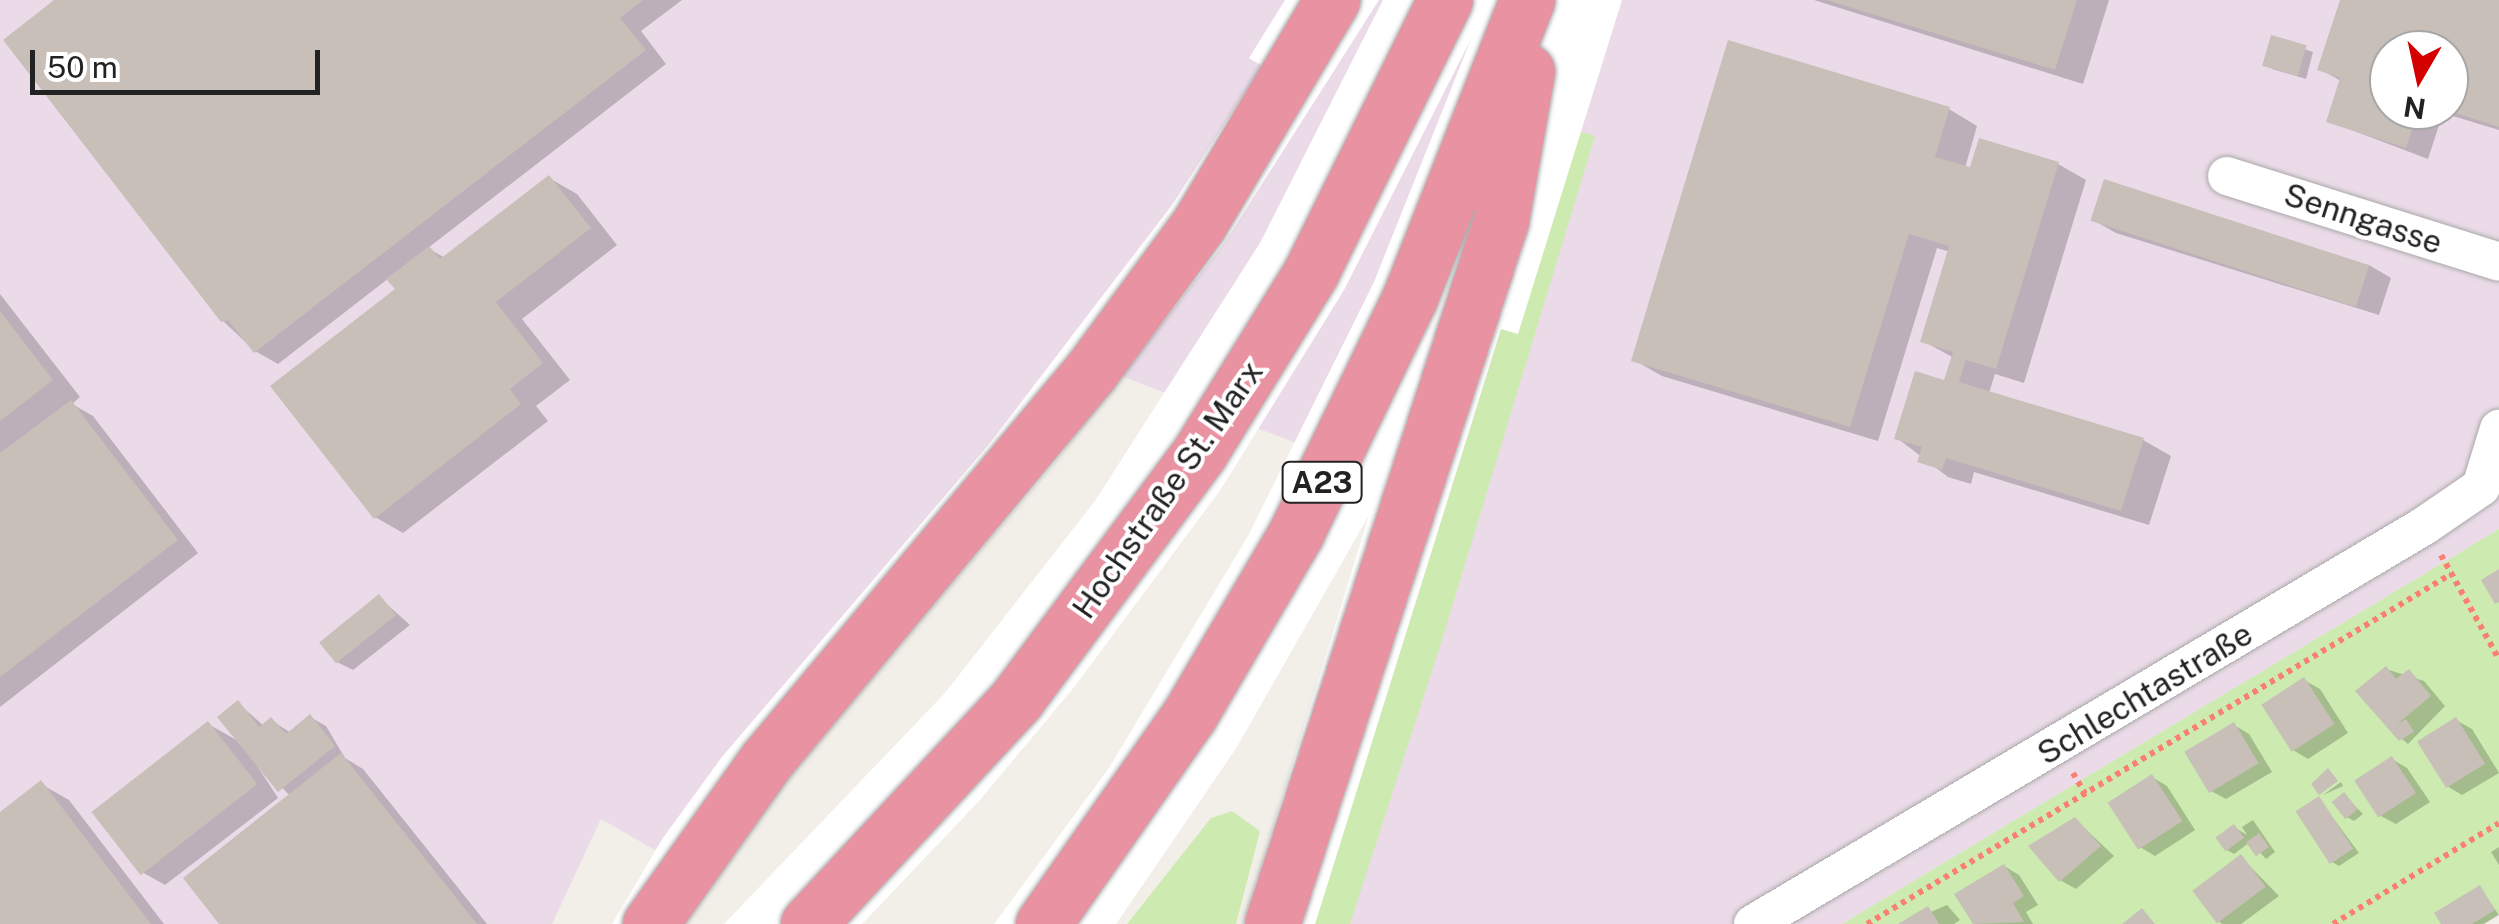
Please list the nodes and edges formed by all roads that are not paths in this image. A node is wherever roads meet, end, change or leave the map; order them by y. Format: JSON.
{"nodes":[{"id":1,"x":1332,"y":0,"type":"edge"},
{"id":2,"x":1446,"y":0,"type":"edge"},
{"id":3,"x":1527,"y":0,"type":"edge"},
{"id":4,"x":1540,"y":0,"type":"edge"},
{"id":5,"x":2227,"y":176,"type":"dead end"},
{"id":6,"x":2499,"y":262,"type":"edge"},
{"id":7,"x":2499,"y":428,"type":"edge"},
{"id":8,"x":650,"y":924,"type":"edge"},
{"id":9,"x":808,"y":924,"type":"edge"},
{"id":10,"x":1043,"y":924,"type":"edge"},
{"id":11,"x":1272,"y":924,"type":"edge"},
{"id":12,"x":1752,"y":924,"type":"edge"}],
"edges":[{"from":1,"to":8,"type":"highway"},
{"from":2,"to":9,"type":"highway","name":"Hochstraße St. Marx"},
{"from":3,"to":10,"type":"highway","number":"A23"},
{"from":4,"to":11,"type":"highway"},
{"from":5,"to":6,"type":"street","name":"Senngasse"},
{"from":7,"to":12,"type":"street","name":"Schlechtastraße"}]}
